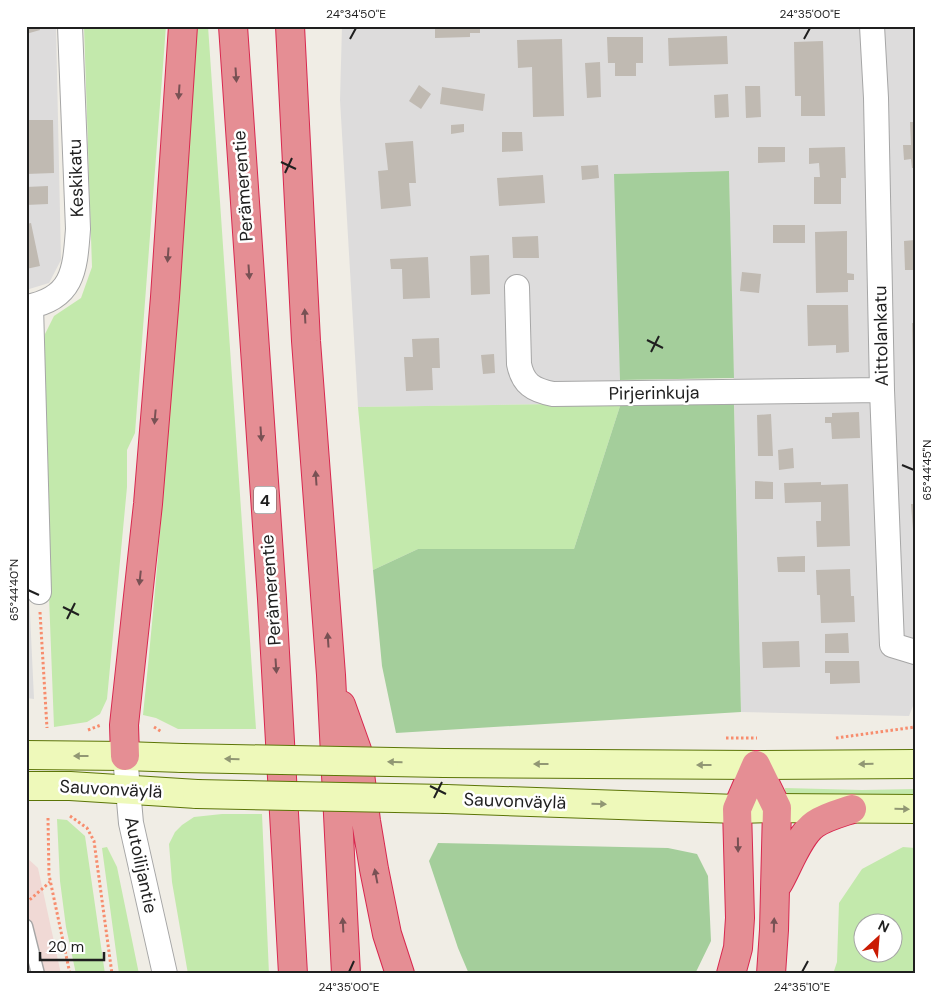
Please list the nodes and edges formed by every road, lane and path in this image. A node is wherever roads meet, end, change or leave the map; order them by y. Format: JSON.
{"nodes":[{"id":1,"x":70,"y":26,"type":"edge"},
{"id":2,"x":183,"y":26,"type":"edge"},
{"id":3,"x":233,"y":26,"type":"edge"},
{"id":4,"x":290,"y":26,"type":"edge"},
{"id":5,"x":872,"y":26,"type":"edge"},
{"id":6,"x":517,"y":287,"type":"dead end"},
{"id":7,"x":29,"y":306,"type":"edge"},
{"id":8,"x":882,"y":390,"type":"junction"},
{"id":9,"x":39,"y":592,"type":"joint"},
{"id":10,"x":915,"y":652,"type":"edge"},
{"id":11,"x":331,"y":676,"type":"junction"},
{"id":12,"x":915,"y":727,"type":"edge"},
{"id":13,"x":47,"y":728,"type":"dead end"},
{"id":14,"x":830,"y":739,"type":"dead end"},
{"id":15,"x":26,"y":755,"type":"edge"},
{"id":16,"x":125,"y":756,"type":"junction"},
{"id":17,"x":915,"y":764,"type":"edge"},
{"id":18,"x":756,"y":765,"type":"junction"},
{"id":19,"x":26,"y":786,"type":"edge"},
{"id":20,"x":127,"y":789,"type":"junction"},
{"id":21,"x":777,"y":808,"type":"junction"},
{"id":22,"x":737,"y":809,"type":"junction"},
{"id":23,"x":852,"y":809,"type":"junction"},
{"id":24,"x":915,"y":809,"type":"edge"},
{"id":25,"x":70,"y":816,"type":"dead end"},
{"id":26,"x":48,"y":818,"type":"dead end"},
{"id":27,"x":51,"y":882,"type":"junction"},
{"id":28,"x":776,"y":890,"type":"junction"},
{"id":29,"x":26,"y":903,"type":"edge"},
{"id":30,"x":26,"y":926,"type":"edge"},
{"id":31,"x":38,"y":974,"type":"edge"},
{"id":32,"x":70,"y":974,"type":"edge"},
{"id":33,"x":112,"y":974,"type":"edge"},
{"id":34,"x":165,"y":974,"type":"edge"},
{"id":35,"x":294,"y":974,"type":"edge"},
{"id":36,"x":346,"y":974,"type":"edge"},
{"id":37,"x":400,"y":974,"type":"edge"},
{"id":38,"x":731,"y":974,"type":"edge"},
{"id":39,"x":771,"y":974,"type":"edge"}],
"edges":[{"from":1,"to":7,"type":"street","name":"Keskikatu"},
{"from":2,"to":16,"type":"highway","one_way":true},
{"from":3,"to":35,"type":"highway","name":"Perämerentie","number":"4","one_way":true},
{"from":11,"to":4,"type":"highway","one_way":true},
{"from":5,"to":8,"type":"street","name":"Aittolankatu"},
{"from":6,"to":8,"type":"street","name":"Pirjerinkuja"},
{"from":7,"to":9,"type":"street"},
{"from":8,"to":10,"type":"street","name":"Aittolankatu"},
{"from":9,"to":13,"type":"path"},
{"from":36,"to":11,"type":"highway","one_way":true},
{"from":37,"to":11,"type":"highway","one_way":true},
{"from":12,"to":14,"type":"path"},
{"from":16,"to":15,"type":"main road","name":"Sauvonväylä","one_way":true},
{"from":18,"to":16,"type":"main road","name":"Sauvonväylä","one_way":true,"bridge":true},
{"from":16,"to":20,"type":"street","name":"Autoilijantie"},
{"from":17,"to":18,"type":"main road","name":"Sauvonväylä","one_way":true},
{"from":18,"to":21,"type":"highway"},
{"from":18,"to":22,"type":"highway"},
{"from":19,"to":20,"type":"main road","name":"Sauvonväylä"},
{"from":20,"to":22,"type":"main road","name":"Sauvonväylä","one_way":true,"bridge":true},
{"from":20,"to":34,"type":"street","name":"Autoilijantie"},
{"from":21,"to":22,"type":"main road","name":"Sauvonväylä"},
{"from":21,"to":23,"type":"main road","name":"Sauvonväylä"},
{"from":21,"to":28,"type":"highway"},
{"from":22,"to":38,"type":"highway","one_way":true},
{"from":23,"to":24,"type":"main road","name":"Sauvonväylä","one_way":true},
{"from":23,"to":28,"type":"highway"},
{"from":25,"to":33,"type":"path"},
{"from":26,"to":27,"type":"path"},
{"from":27,"to":29,"type":"path"},
{"from":27,"to":32,"type":"path"},
{"from":39,"to":28,"type":"highway","one_way":true},
{"from":30,"to":31,"type":"lane"}]}
